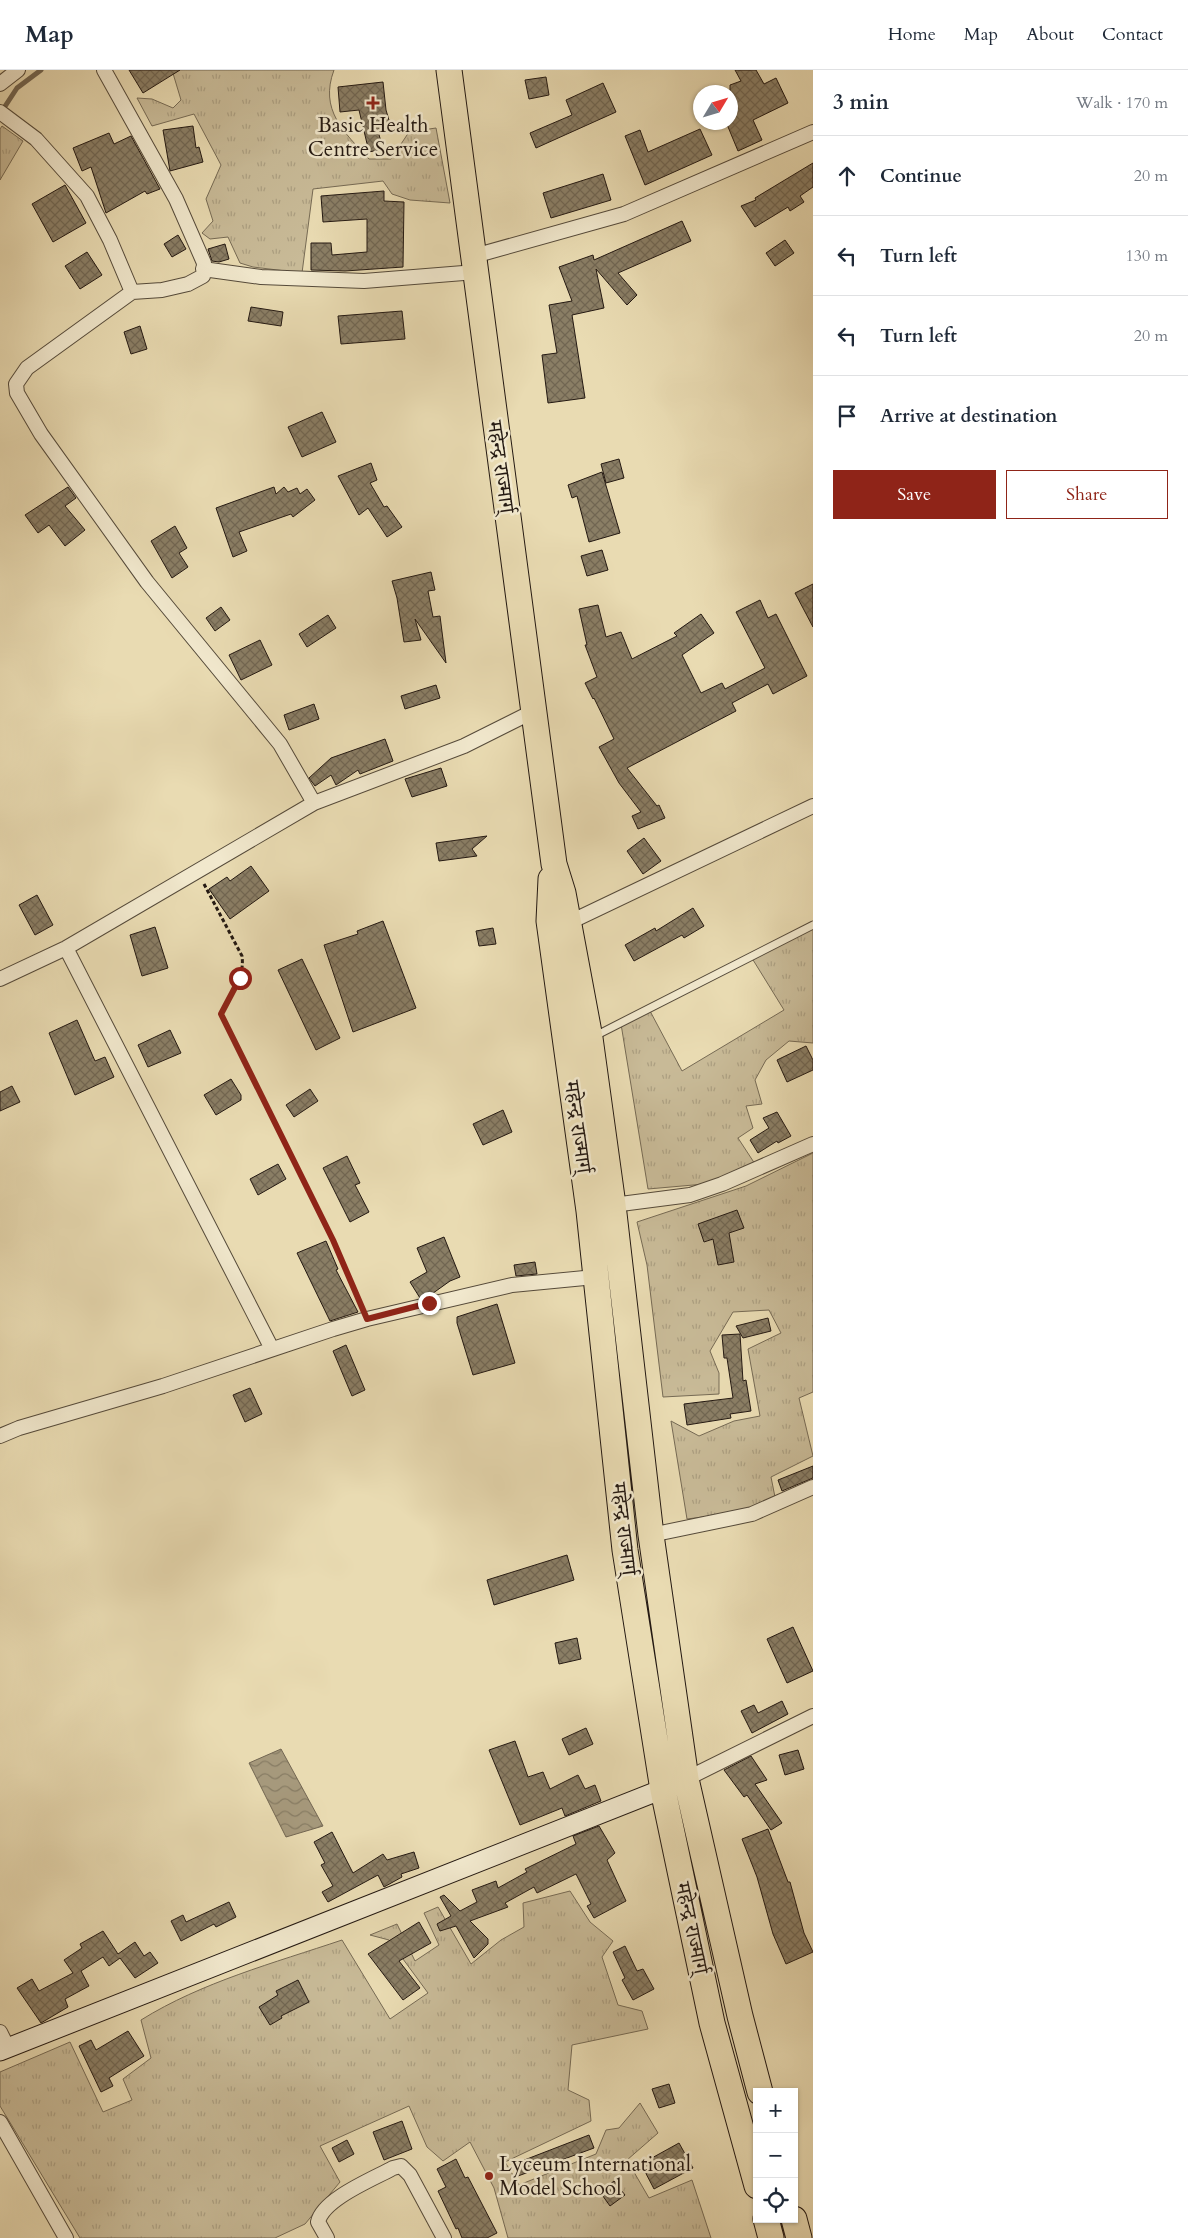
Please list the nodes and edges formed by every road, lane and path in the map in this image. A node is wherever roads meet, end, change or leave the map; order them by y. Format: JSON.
{"nodes":[{"id":1,"x":18,"y":70,"type":"edge"},
{"id":2,"x":104,"y":70,"type":"edge"},
{"id":3,"x":449,"y":70,"type":"edge"},
{"id":4,"x":0,"y":84,"type":"edge"},
{"id":5,"x":3,"y":115,"type":"edge"},
{"id":6,"x":813,"y":132,"type":"edge"},
{"id":7,"x":475,"y":264,"type":"junction"},
{"id":8,"x":203,"y":269,"type":"junction"},
{"id":9,"x":132,"y":292,"type":"junction"},
{"id":10,"x":534,"y":711,"type":"junction"},
{"id":11,"x":314,"y":803,"type":"junction"},
{"id":12,"x":813,"y":806,"type":"edge"},
{"id":13,"x":554,"y":864,"type":"junction"},
{"id":14,"x":197,"y":872,"type":"junction"},
{"id":15,"x":568,"y":922,"type":"junction"},
{"id":16,"x":813,"y":925,"type":"edge"},
{"id":17,"x":66,"y":948,"type":"junction"},
{"id":18,"x":0,"y":979,"type":"edge"},
{"id":19,"x":590,"y":1038,"type":"junction"},
{"id":20,"x":813,"y":1144,"type":"edge"},
{"id":21,"x":613,"y":1206,"type":"junction"},
{"id":22,"x":595,"y":1276,"type":"junction"},
{"id":23,"x":367,"y":1319,"type":"junction"},
{"id":24,"x":272,"y":1349,"type":"junction"},
{"id":25,"x":0,"y":1436,"type":"edge"},
{"id":26,"x":813,"y":1487,"type":"edge"},
{"id":27,"x":651,"y":1535,"type":"junction"},
{"id":28,"x":813,"y":1716,"type":"edge"},
{"id":29,"x":686,"y":1779,"type":"junction"},
{"id":30,"x":663,"y":1790,"type":"junction"},
{"id":31,"x":3,"y":2044,"type":"edge"},
{"id":32,"x":759,"y":2088,"type":"edge"},
{"id":33,"x":0,"y":2122,"type":"edge"},
{"id":34,"x":755,"y":2178,"type":"edge"},
{"id":35,"x":767,"y":2223,"type":"edge"},
{"id":36,"x":795,"y":2223,"type":"edge"},
{"id":37,"x":66,"y":2238,"type":"edge"},
{"id":38,"x":327,"y":2238,"type":"edge"},
{"id":39,"x":444,"y":2238,"type":"edge"},
{"id":40,"x":771,"y":2238,"type":"edge"},
{"id":41,"x":799,"y":2238,"type":"edge"}],
"edges":[{"from":1,"to":4,"type":"street"},
{"from":2,"to":8,"type":"street"},
{"from":3,"to":7,"type":"highway","name":"महेन्द्र राज्मार्ग्"},
{"from":5,"to":9,"type":"street"},
{"from":6,"to":7,"type":"street"},
{"from":7,"to":8,"type":"street"},
{"from":7,"to":10,"type":"highway","name":"महेन्द्र राज्मार्ग्"},
{"from":8,"to":9,"type":"street"},
{"from":9,"to":11,"type":"street"},
{"from":10,"to":11,"type":"street"},
{"from":10,"to":13,"type":"highway","name":"महेन्द्र राज्मार्ग्"},
{"from":11,"to":14,"type":"street"},
{"from":12,"to":15,"type":"street"},
{"from":13,"to":15,"type":"highway","name":"महेन्द्र राज्मार्ग्"},
{"from":13,"to":22,"type":"highway","name":"महेन्द्र राज्मार्ग्"},
{"from":14,"to":17,"type":"street"},
{"from":14,"to":23,"type":"path"},
{"from":15,"to":19,"type":"highway","name":"महेन्द्र राज्मार्ग्"},
{"from":16,"to":19,"type":"lane"},
{"from":17,"to":18,"type":"street"},
{"from":17,"to":24,"type":"street"},
{"from":19,"to":21,"type":"highway","name":"महेन्द्र राज्मार्ग्"},
{"from":20,"to":21,"type":"street"},
{"from":21,"to":27,"type":"highway","name":"महेन्द्र राज्मार्ग्"},
{"from":22,"to":23,"type":"street"},
{"from":22,"to":30,"type":"highway","name":"महेन्द्र राज्मार्ग्"},
{"from":23,"to":24,"type":"street"},
{"from":24,"to":25,"type":"street"},
{"from":26,"to":27,"type":"street"},
{"from":27,"to":29,"type":"highway","name":"महेन्द्र राज्मार्ग्"},
{"from":28,"to":29,"type":"street"},
{"from":29,"to":30,"type":"main road"},
{"from":29,"to":32,"type":"highway","name":"महेन्द्र राज्मार्ग्"},
{"from":30,"to":31,"type":"main road"},
{"from":30,"to":34,"type":"highway","name":"महेन्द्र राज्मार्ग्"},
{"from":33,"to":37,"type":"street"},
{"from":35,"to":40,"type":"highway"},
{"from":36,"to":41,"type":"highway"},
{"from":38,"to":39,"type":"street"}]}
